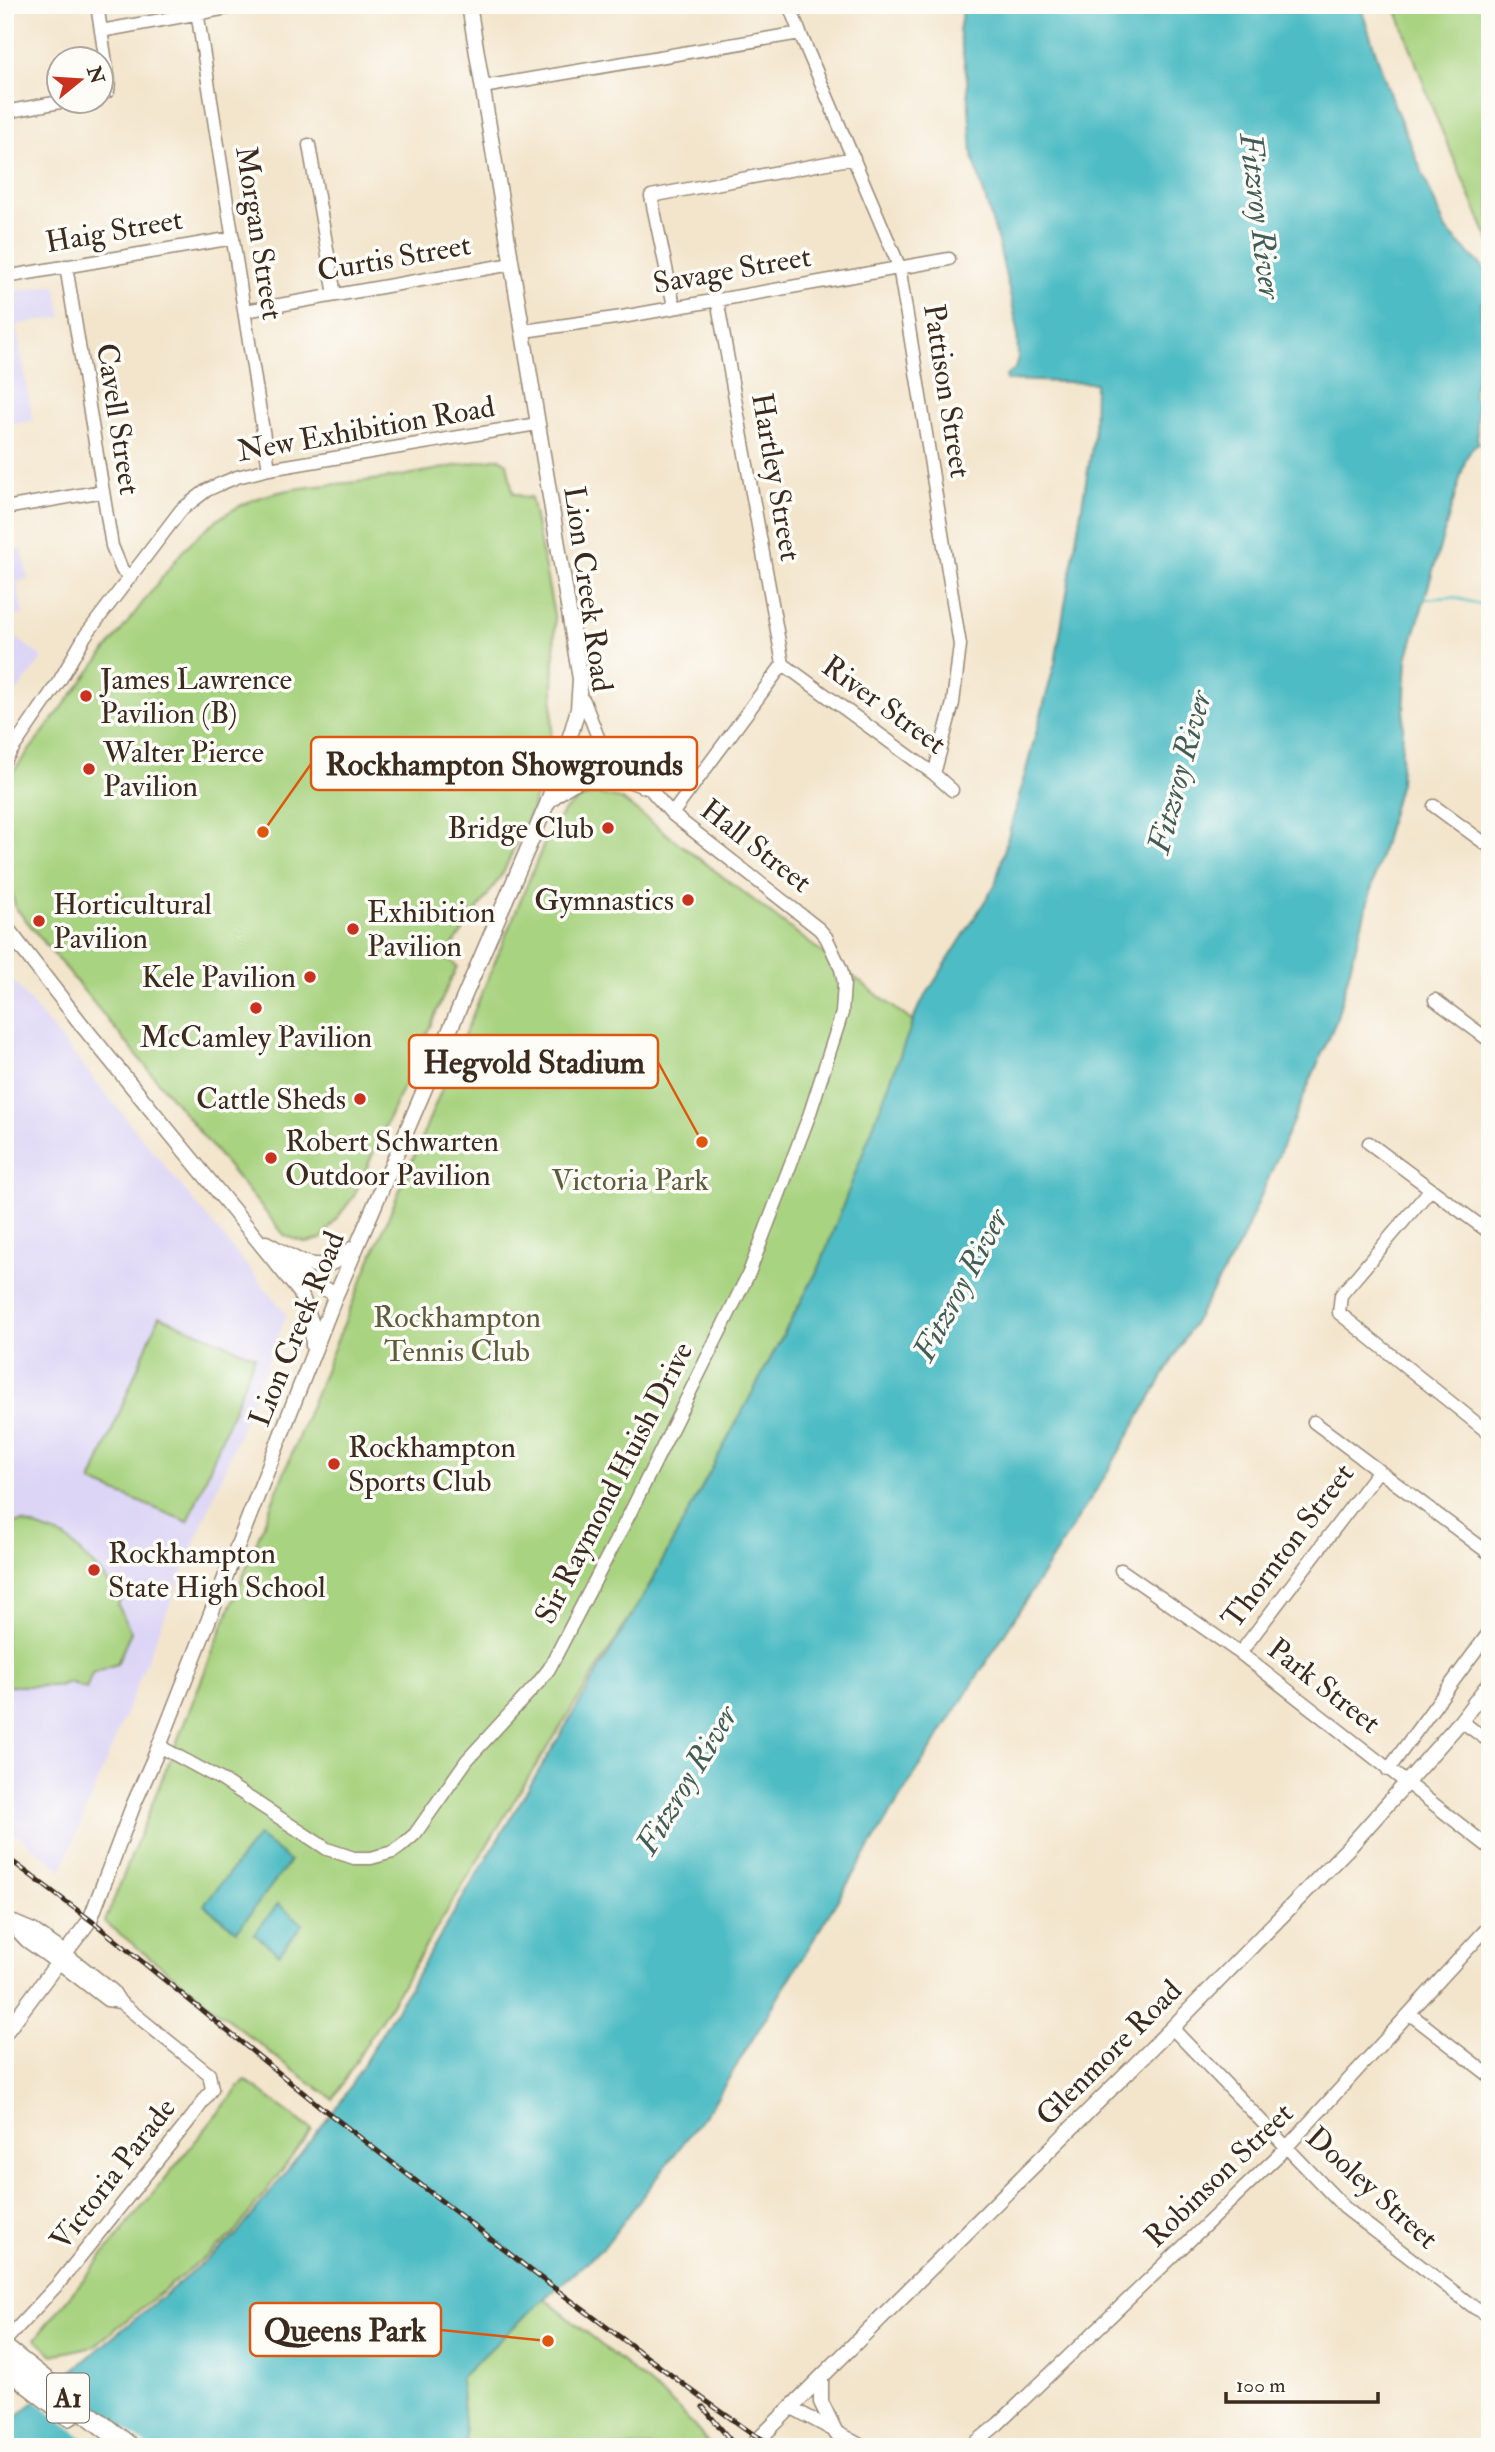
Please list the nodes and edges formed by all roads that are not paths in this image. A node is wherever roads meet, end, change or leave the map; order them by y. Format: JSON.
{"nodes":[{"id":1,"x":97,"y":5,"type":"edge"},
{"id":2,"x":243,"y":5,"type":"edge"},
{"id":3,"x":469,"y":5,"type":"edge"},
{"id":4,"x":789,"y":5,"type":"edge"},
{"id":5,"x":197,"y":9,"type":"edge"},
{"id":6,"x":101,"y":31,"type":"junction"},
{"id":7,"x":800,"y":33,"type":"junction"},
{"id":8,"x":103,"y":46,"type":"edge"},
{"id":9,"x":483,"y":87,"type":"junction"},
{"id":10,"x":46,"y":105,"type":"edge"},
{"id":11,"x":5,"y":112,"type":"edge"},
{"id":12,"x":309,"y":145,"type":"dead end"},
{"id":13,"x":853,"y":158,"type":"junction"},
{"id":14,"x":233,"y":238,"type":"junction"},
{"id":15,"x":949,"y":259,"type":"dead end"},
{"id":16,"x":512,"y":264,"type":"junction"},
{"id":17,"x":66,"y":267,"type":"junction"},
{"id":18,"x":899,"y":267,"type":"junction"},
{"id":19,"x":5,"y":277,"type":"edge"},
{"id":20,"x":335,"y":295,"type":"junction"},
{"id":21,"x":717,"y":299,"type":"junction"},
{"id":22,"x":674,"y":306,"type":"junction"},
{"id":23,"x":245,"y":311,"type":"junction"},
{"id":24,"x":524,"y":331,"type":"junction"},
{"id":25,"x":537,"y":424,"type":"junction"},
{"id":26,"x":269,"y":468,"type":"junction"},
{"id":27,"x":103,"y":491,"type":"junction"},
{"id":28,"x":5,"y":508,"type":"edge"},
{"id":29,"x":129,"y":576,"type":"junction"},
{"id":30,"x":783,"y":664,"type":"junction"},
{"id":31,"x":579,"y":698,"type":"junction"},
{"id":32,"x":29,"y":723,"type":"junction"},
{"id":33,"x":5,"y":746,"type":"edge"},
{"id":34,"x":566,"y":751,"type":"junction"},
{"id":35,"x":5,"y":760,"type":"edge"},
{"id":36,"x":934,"y":774,"type":"junction"},
{"id":37,"x":628,"y":781,"type":"junction"},
{"id":38,"x":952,"y":790,"type":"dead end"},
{"id":39,"x":547,"y":804,"type":"junction"},
{"id":40,"x":1434,"y":806,"type":"dead end"},
{"id":41,"x":672,"y":814,"type":"junction"},
{"id":42,"x":1490,"y":847,"type":"edge"},
{"id":43,"x":5,"y":926,"type":"edge"},
{"id":44,"x":5,"y":940,"type":"edge"},
{"id":45,"x":834,"y":953,"type":"joint"},
{"id":46,"x":1435,"y":1000,"type":"dead end"},
{"id":47,"x":82,"y":1025,"type":"junction"},
{"id":48,"x":1490,"y":1041,"type":"edge"},
{"id":49,"x":1369,"y":1143,"type":"dead end"},
{"id":50,"x":1430,"y":1190,"type":"junction"},
{"id":51,"x":1490,"y":1233,"type":"edge"},
{"id":52,"x":258,"y":1239,"type":"junction"},
{"id":53,"x":360,"y":1241,"type":"junction"},
{"id":54,"x":336,"y":1294,"type":"junction"},
{"id":55,"x":313,"y":1355,"type":"junction"},
{"id":56,"x":1314,"y":1422,"type":"dead end"},
{"id":57,"x":1490,"y":1434,"type":"edge"},
{"id":58,"x":1379,"y":1470,"type":"junction"},
{"id":59,"x":1490,"y":1554,"type":"edge"},
{"id":60,"x":1121,"y":1570,"type":"dead end"},
{"id":61,"x":1490,"y":1631,"type":"edge"},
{"id":62,"x":1240,"y":1653,"type":"junction"},
{"id":63,"x":1490,"y":1682,"type":"edge"},
{"id":64,"x":1461,"y":1721,"type":"junction"},
{"id":65,"x":1490,"y":1742,"type":"edge"},
{"id":66,"x":158,"y":1750,"type":"junction"},
{"id":67,"x":1388,"y":1770,"type":"junction"},
{"id":68,"x":1406,"y":1785,"type":"junction"},
{"id":69,"x":1490,"y":1849,"type":"edge"},
{"id":70,"x":8,"y":1919,"type":"edge"},
{"id":71,"x":1490,"y":1925,"type":"edge"},
{"id":72,"x":63,"y":1959,"type":"junction"},
{"id":73,"x":1410,"y":2014,"type":"junction"},
{"id":74,"x":1172,"y":2028,"type":"junction"},
{"id":75,"x":5,"y":2033,"type":"edge"},
{"id":76,"x":1490,"y":2076,"type":"edge"},
{"id":77,"x":1286,"y":2148,"type":"junction"},
{"id":78,"x":1490,"y":2316,"type":"edge"},
{"id":79,"x":5,"y":2341,"type":"edge"},
{"id":80,"x":5,"y":2349,"type":"edge"},
{"id":81,"x":5,"y":2366,"type":"edge"},
{"id":82,"x":821,"y":2378,"type":"junction"},
{"id":83,"x":792,"y":2408,"type":"junction"},
{"id":84,"x":836,"y":2433,"type":"junction"},
{"id":85,"x":757,"y":2445,"type":"edge"},
{"id":86,"x":108,"y":2447,"type":"edge"},
{"id":87,"x":130,"y":2447,"type":"edge"},
{"id":88,"x":864,"y":2447,"type":"edge"},
{"id":89,"x":970,"y":2447,"type":"edge"}],
"edges":[{"from":1,"to":6,"type":"street"},
{"from":2,"to":5,"type":"street"},
{"from":3,"to":9,"type":"street","name":"Lion Creek Road"},
{"from":4,"to":7,"type":"street","name":"Pattison Street"},
{"from":5,"to":6,"type":"street"},
{"from":5,"to":14,"type":"street","name":"Morgan Street"},
{"from":6,"to":8,"type":"street"},
{"from":7,"to":9,"type":"street"},
{"from":7,"to":13,"type":"street","name":"Pattison Street"},
{"from":9,"to":16,"type":"street","name":"Lion Creek Road"},
{"from":10,"to":11,"type":"street"},
{"from":12,"to":20,"type":"street"},
{"from":13,"to":18,"type":"street","name":"Pattison Street"},
{"from":13,"to":22,"type":"street"},
{"from":14,"to":17,"type":"street","name":"Haig Street"},
{"from":14,"to":23,"type":"street","name":"Morgan Street"},
{"from":15,"to":18,"type":"street","name":"Savage Street"},
{"from":16,"to":20,"type":"street","name":"Curtis Street"},
{"from":16,"to":24,"type":"street","name":"Lion Creek Road"},
{"from":17,"to":19,"type":"street","name":"Haig Street"},
{"from":17,"to":27,"type":"street","name":"Cavell Street"},
{"from":18,"to":21,"type":"street","name":"Savage Street"},
{"from":18,"to":36,"type":"street","name":"Pattison Street"},
{"from":20,"to":23,"type":"street","name":"Curtis Street"},
{"from":21,"to":22,"type":"street","name":"Savage Street"},
{"from":21,"to":30,"type":"street","name":"Hartley Street"},
{"from":22,"to":24,"type":"street","name":"Savage Street"},
{"from":23,"to":26,"type":"street","name":"Morgan Street"},
{"from":24,"to":25,"type":"street","name":"Lion Creek Road"},
{"from":25,"to":26,"type":"street","name":"New Exhibition Road"},
{"from":25,"to":31,"type":"street","name":"Lion Creek Road"},
{"from":26,"to":29,"type":"street","name":"New Exhibition Road"},
{"from":27,"to":28,"type":"street"},
{"from":27,"to":29,"type":"street","name":"Cavell Street"},
{"from":29,"to":32,"type":"street","name":"New Exhibition Road"},
{"from":30,"to":36,"type":"street","name":"River Street"},
{"from":30,"to":41,"type":"street"},
{"from":31,"to":34,"type":"street","name":"Lion Creek Road"},
{"from":31,"to":37,"type":"street"},
{"from":32,"to":33,"type":"street","name":"New Exhibition Road"},
{"from":32,"to":35,"type":"street","name":"New Exhibition Road"},
{"from":34,"to":37,"type":"street","name":"Hall Street"},
{"from":34,"to":39,"type":"street","name":"Lion Creek Road"},
{"from":36,"to":38,"type":"street","name":"River Street"},
{"from":37,"to":39,"type":"street"},
{"from":37,"to":41,"type":"street","name":"Hall Street"},
{"from":39,"to":53,"type":"street","name":"Lion Creek Road"},
{"from":40,"to":42,"type":"street"},
{"from":41,"to":45,"type":"street","name":"Hall Street"},
{"from":43,"to":47,"type":"street"},
{"from":44,"to":47,"type":"street"},
{"from":45,"to":66,"type":"street","name":"Sir Raymond Huish Drive"},
{"from":46,"to":48,"type":"street"},
{"from":47,"to":52,"type":"street"},
{"from":49,"to":50,"type":"street"},
{"from":50,"to":51,"type":"street"},
{"from":50,"to":57,"type":"street"},
{"from":52,"to":53,"type":"street"},
{"from":52,"to":54,"type":"street"},
{"from":52,"to":55,"type":"street"},
{"from":53,"to":54,"type":"street","name":"Lion Creek Road"},
{"from":54,"to":55,"type":"street","name":"Lion Creek Road"},
{"from":55,"to":66,"type":"street","name":"Lion Creek Road"},
{"from":56,"to":58,"type":"street"},
{"from":58,"to":59,"type":"street"},
{"from":58,"to":62,"type":"street","name":"Thornton Street"},
{"from":60,"to":62,"type":"street","name":"Park Street"},
{"from":61,"to":67,"type":"street"},
{"from":62,"to":67,"type":"street","name":"Park Street"},
{"from":63,"to":64,"type":"street","name":"Glenmore Road"},
{"from":64,"to":65,"type":"street"},
{"from":64,"to":68,"type":"street","name":"Glenmore Road"},
{"from":66,"to":72,"type":"street","name":"Lion Creek Road"},
{"from":67,"to":68,"type":"street","name":"Park Street"},
{"from":68,"to":69,"type":"street","name":"Park Street"},
{"from":68,"to":74,"type":"street","name":"Glenmore Road"},
{"from":70,"to":72,"type":"street"},
{"from":71,"to":73,"type":"street","name":"Robinson Street"},
{"from":72,"to":75,"type":"street","name":"Lion Creek Road"},
{"from":72,"to":79,"type":"street","name":"Victoria Parade"},
{"from":73,"to":76,"type":"street"},
{"from":73,"to":77,"type":"street","name":"Robinson Street"},
{"from":74,"to":77,"type":"street","name":"Dooley Street"},
{"from":74,"to":82,"type":"street","name":"Glenmore Road"},
{"from":77,"to":78,"type":"street","name":"Dooley Street"},
{"from":77,"to":89,"type":"street","name":"Robinson Street"},
{"from":80,"to":87,"type":"highway","number":"A1"},
{"from":81,"to":86,"type":"highway","number":"A1"},
{"from":82,"to":83,"type":"street","name":"Glenmore Road"},
{"from":82,"to":84,"type":"street"},
{"from":83,"to":84,"type":"street"},
{"from":83,"to":85,"type":"street","name":"Glenmore Road"},
{"from":84,"to":88,"type":"street"}]}
